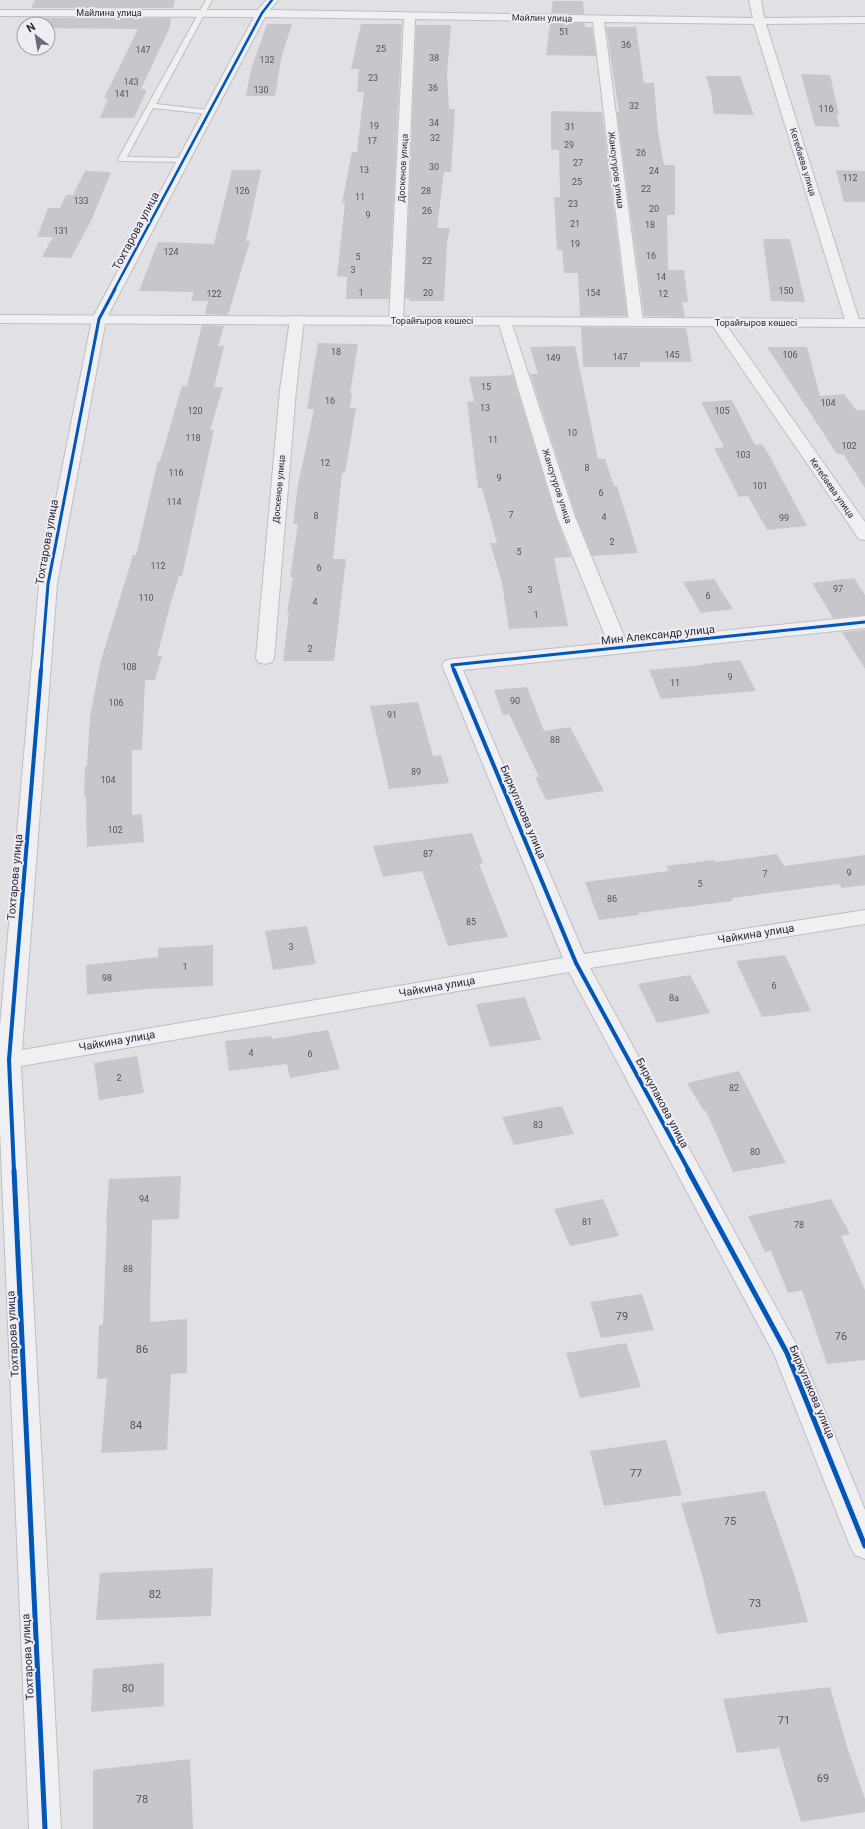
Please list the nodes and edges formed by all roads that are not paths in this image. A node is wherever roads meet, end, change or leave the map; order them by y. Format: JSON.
{"nodes":[{"id":1,"x":209,"y":0,"type":"edge"},
{"id":2,"x":755,"y":0,"type":"edge"},
{"id":3,"x":267,"y":7,"type":"edge"},
{"id":4,"x":0,"y":13,"type":"edge"},
{"id":5,"x":203,"y":13,"type":"junction"},
{"id":6,"x":218,"y":13,"type":"joint"},
{"id":7,"x":410,"y":16,"type":"junction"},
{"id":8,"x":598,"y":18,"type":"junction"},
{"id":9,"x":865,"y":20,"type":"edge"},
{"id":10,"x":759,"y":21,"type":"junction"},
{"id":11,"x":152,"y":106,"type":"junction"},
{"id":12,"x":208,"y":112,"type":"junction"},
{"id":13,"x":183,"y":160,"type":"junction"},
{"id":14,"x":0,"y":319,"type":"edge"},
{"id":15,"x":99,"y":319,"type":"junction"},
{"id":16,"x":297,"y":320,"type":"junction"},
{"id":17,"x":396,"y":321,"type":"junction"},
{"id":18,"x":505,"y":321,"type":"junction"},
{"id":19,"x":636,"y":322,"type":"junction"},
{"id":20,"x":717,"y":322,"type":"junction"},
{"id":21,"x":859,"y":323,"type":"edge"},
{"id":22,"x":863,"y":528,"type":"edge"},
{"id":23,"x":865,"y":622,"type":"edge"},
{"id":24,"x":619,"y":648,"type":"junction"},
{"id":25,"x":265,"y":658,"type":"dead end"},
{"id":26,"x":452,"y":665,"type":"joint"},
{"id":27,"x":865,"y":917,"type":"edge"},
{"id":28,"x":576,"y":963,"type":"junction"},
{"id":29,"x":9,"y":1060,"type":"junction"},
{"id":30,"x":865,"y":1546,"type":"edge"},
{"id":31,"x":45,"y":1829,"type":"edge"}],
"edges":[{"from":1,"to":5,"type":"lane"},
{"from":2,"to":10,"type":"street","name":"Кетебаева улица"},
{"from":3,"to":6,"type":"street","name":"Майлин улица"},
{"from":3,"to":7,"type":"street","name":"Майлин улица"},
{"from":3,"to":12,"type":"street","name":"Тохтарова улица"},
{"from":4,"to":5,"type":"street","name":"Майлина улица"},
{"from":5,"to":6,"type":"street","name":"Майлина улица"},
{"from":5,"to":11,"type":"lane"},
{"from":7,"to":8,"type":"street","name":"Майлин улица"},
{"from":7,"to":17,"type":"street","name":"Доскенов улица"},
{"from":8,"to":10,"type":"street","name":"Майлин улица"},
{"from":8,"to":19,"type":"street","name":"Жансугуров улица"},
{"from":9,"to":10,"type":"street","name":"Майлин улица"},
{"from":10,"to":21,"type":"street","name":"Кетебаева улица"},
{"from":11,"to":12,"type":"lane"},
{"from":11,"to":13,"type":"lane"},
{"from":12,"to":13,"type":"street","name":"Тохтарова улица"},
{"from":13,"to":15,"type":"street","name":"Тохтарова улица"},
{"from":14,"to":15,"type":"street","name":"Торайғыров көшесі"},
{"from":15,"to":16,"type":"street","name":"Торайғыров көшесі"},
{"from":15,"to":29,"type":"street","name":"Тохтарова улица"},
{"from":16,"to":17,"type":"street","name":"Торайғыров көшесі"},
{"from":16,"to":25,"type":"street","name":"Доскенов улица"},
{"from":17,"to":18,"type":"street","name":"Торайғыров көшесі"},
{"from":18,"to":19,"type":"street","name":"Торайғыров көшесі"},
{"from":18,"to":24,"type":"street","name":"Жансугуров улица"},
{"from":19,"to":20,"type":"street","name":"Торайғыров көшесі"},
{"from":20,"to":21,"type":"street","name":"Торайғыров көшесі"},
{"from":20,"to":22,"type":"street","name":"Кетебаева улица"},
{"from":23,"to":24,"type":"street","name":"Мин Александр улица"},
{"from":24,"to":26,"type":"street","name":"Мин Александр улица"},
{"from":26,"to":28,"type":"street","name":"Биркулакова улица"},
{"from":27,"to":28,"type":"street","name":"Чайкина улица"},
{"from":28,"to":29,"type":"street","name":"Чайкина улица"},
{"from":28,"to":30,"type":"street","name":"Биркулакова улица"},
{"from":29,"to":31,"type":"street","name":"Тохтарова улица"}]}
